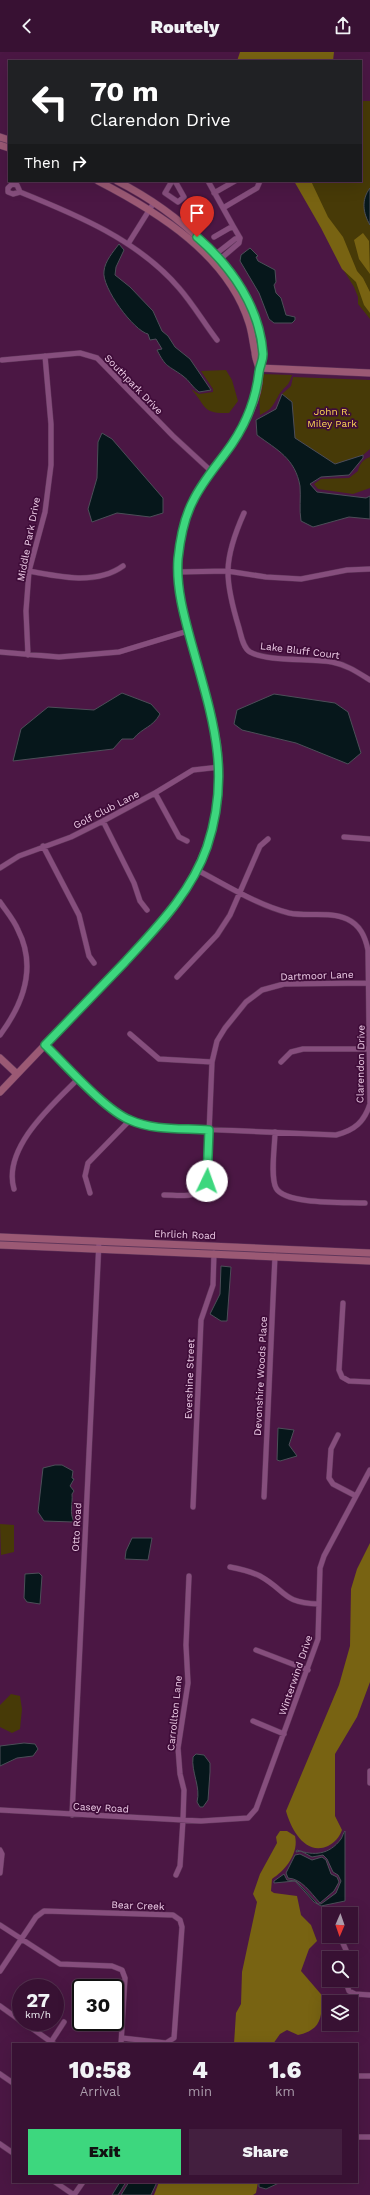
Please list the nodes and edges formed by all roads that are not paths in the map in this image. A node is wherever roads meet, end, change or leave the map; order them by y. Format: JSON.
{"nodes":[{"id":1,"x":100,"y":182,"type":"edge"},
{"id":2,"x":117,"y":182,"type":"edge"},
{"id":3,"x":208,"y":182,"type":"edge"},
{"id":4,"x":233,"y":182,"type":"edge"},
{"id":5,"x":260,"y":182,"type":"edge"},
{"id":6,"x":20,"y":192,"type":"dead end"},
{"id":7,"x":214,"y":193,"type":"junction"},
{"id":8,"x":151,"y":207,"type":"junction"},
{"id":9,"x":223,"y":208,"type":"junction"},
{"id":10,"x":233,"y":226,"type":"junction"},
{"id":11,"x":214,"y":237,"type":"dead end"},
{"id":12,"x":128,"y":244,"type":"junction"},
{"id":13,"x":215,"y":259,"type":"junction"},
{"id":14,"x":216,"y":340,"type":"dead end"},
{"id":15,"x":45,"y":356,"type":"junction"},
{"id":16,"x":2,"y":360,"type":"dead end"},
{"id":17,"x":259,"y":368,"type":"junction"},
{"id":18,"x":370,"y":373,"type":"edge"},
{"id":19,"x":211,"y":471,"type":"junction"},
{"id":20,"x":244,"y":513,"type":"dead end"},
{"id":21,"x":123,"y":566,"type":"dead end"},
{"id":22,"x":370,"y":569,"type":"edge"},
{"id":23,"x":227,"y":571,"type":"junction"},
{"id":24,"x":29,"y":572,"type":"junction"},
{"id":25,"x":177,"y":572,"type":"junction"},
{"id":26,"x":188,"y":631,"type":"junction"},
{"id":27,"x":0,"y":652,"type":"edge"},
{"id":28,"x":28,"y":655,"type":"junction"},
{"id":29,"x":370,"y":680,"type":"edge"},
{"id":30,"x":220,"y":767,"type":"junction"},
{"id":31,"x":155,"y":793,"type":"junction"},
{"id":32,"x":103,"y":822,"type":"junction"},
{"id":33,"x":344,"y":837,"type":"dead end"},
{"id":34,"x":268,"y":839,"type":"dead end"},
{"id":35,"x":370,"y":839,"type":"edge"},
{"id":36,"x":187,"y":841,"type":"dead end"},
{"id":37,"x":43,"y":846,"type":"junction"},
{"id":38,"x":0,"y":868,"type":"edge"},
{"id":39,"x":198,"y":870,"type":"junction"},
{"id":40,"x":241,"y":893,"type":"junction"},
{"id":41,"x":0,"y":902,"type":"edge"},
{"id":42,"x":146,"y":910,"type":"dead end"},
{"id":43,"x":368,"y":937,"type":"edge"},
{"id":44,"x":94,"y":963,"type":"dead end"},
{"id":45,"x":177,"y":977,"type":"dead end"},
{"id":46,"x":369,"y":983,"type":"junction"},
{"id":47,"x":130,"y":1034,"type":"dead end"},
{"id":48,"x":0,"y":1035,"type":"edge"},
{"id":49,"x":45,"y":1045,"type":"junction"},
{"id":50,"x":370,"y":1048,"type":"edge"},
{"id":51,"x":0,"y":1058,"type":"edge"},
{"id":52,"x":212,"y":1062,"type":"junction"},
{"id":53,"x":281,"y":1062,"type":"dead end"},
{"id":54,"x":16,"y":1073,"type":"junction"},
{"id":55,"x":79,"y":1078,"type":"junction"},
{"id":56,"x":0,"y":1092,"type":"edge"},
{"id":57,"x":130,"y":1120,"type":"junction"},
{"id":58,"x":209,"y":1130,"type":"junction"},
{"id":59,"x":275,"y":1132,"type":"junction"},
{"id":60,"x":14,"y":1189,"type":"dead end"},
{"id":61,"x":90,"y":1193,"type":"dead end"},
{"id":62,"x":164,"y":1195,"type":"dead end"},
{"id":63,"x":365,"y":1203,"type":"dead end"},
{"id":64,"x":0,"y":1237,"type":"edge"},
{"id":65,"x":98,"y":1244,"type":"junction"},
{"id":66,"x":0,"y":1246,"type":"edge"},
{"id":67,"x":242,"y":1246,"type":"junction"},
{"id":68,"x":186,"y":1252,"type":"junction"},
{"id":69,"x":214,"y":1253,"type":"junction"},
{"id":70,"x":370,"y":1253,"type":"edge"},
{"id":71,"x":275,"y":1256,"type":"junction"},
{"id":72,"x":370,"y":1261,"type":"edge"},
{"id":73,"x":343,"y":1303,"type":"dead end"},
{"id":74,"x":370,"y":1382,"type":"edge"},
{"id":75,"x":338,"y":1435,"type":"dead end"},
{"id":76,"x":370,"y":1470,"type":"edge"},
{"id":77,"x":356,"y":1496,"type":"junction"},
{"id":78,"x":264,"y":1498,"type":"dead end"},
{"id":79,"x":193,"y":1507,"type":"dead end"},
{"id":80,"x":230,"y":1567,"type":"dead end"},
{"id":81,"x":189,"y":1576,"type":"dead end"},
{"id":82,"x":320,"y":1604,"type":"junction"},
{"id":83,"x":256,"y":1650,"type":"dead end"},
{"id":84,"x":308,"y":1670,"type":"junction"},
{"id":85,"x":253,"y":1721,"type":"dead end"},
{"id":86,"x":284,"y":1734,"type":"junction"},
{"id":87,"x":370,"y":1771,"type":"edge"},
{"id":88,"x":370,"y":1783,"type":"edge"},
{"id":89,"x":0,"y":1810,"type":"edge"},
{"id":90,"x":72,"y":1814,"type":"junction"},
{"id":91,"x":183,"y":1820,"type":"junction"},
{"id":92,"x":201,"y":1821,"type":"joint"},
{"id":93,"x":0,"y":1850,"type":"edge"},
{"id":94,"x":0,"y":1873,"type":"edge"},
{"id":95,"x":176,"y":1875,"type":"dead end"},
{"id":96,"x":0,"y":1925,"type":"edge"},
{"id":97,"x":22,"y":1940,"type":"junction"},
{"id":98,"x":0,"y":1971,"type":"edge"},
{"id":99,"x":347,"y":1987,"type":"edge"},
{"id":100,"x":370,"y":1995,"type":"edge"},
{"id":101,"x":0,"y":2006,"type":"edge"},
{"id":102,"x":12,"y":2014,"type":"edge"},
{"id":103,"x":36,"y":2031,"type":"edge"},
{"id":104,"x":59,"y":2031,"type":"edge"},
{"id":105,"x":121,"y":2041,"type":"edge"},
{"id":106,"x":53,"y":2043,"type":"edge"},
{"id":107,"x":0,"y":2074,"type":"edge"},
{"id":108,"x":358,"y":2076,"type":"edge"},
{"id":109,"x":370,"y":2076,"type":"edge"},
{"id":110,"x":12,"y":2082,"type":"edge"},
{"id":111,"x":358,"y":2137,"type":"edge"},
{"id":112,"x":370,"y":2137,"type":"edge"},
{"id":113,"x":0,"y":2144,"type":"edge"},
{"id":114,"x":12,"y":2152,"type":"edge"},
{"id":115,"x":56,"y":2183,"type":"edge"},
{"id":116,"x":82,"y":2183,"type":"edge"},
{"id":117,"x":74,"y":2195,"type":"edge"}],
"edges":[{"from":1,"to":8,"type":"street"},
{"from":2,"to":8,"type":"street"},
{"from":3,"to":7,"type":"street"},
{"from":4,"to":7,"type":"street"},
{"from":5,"to":9,"type":"street"},
{"from":6,"to":12,"type":"street"},
{"from":7,"to":9,"type":"street"},
{"from":8,"to":12,"type":"street"},
{"from":8,"to":13,"type":"street"},
{"from":9,"to":10,"type":"street"},
{"from":10,"to":11,"type":"street"},
{"from":10,"to":13,"type":"street"},
{"from":12,"to":14,"type":"street"},
{"from":13,"to":17,"type":"street"},
{"from":15,"to":16,"type":"street","name":"Southpark Drive"},
{"from":15,"to":19,"type":"street","name":"Southpark Drive"},
{"from":15,"to":24,"type":"street","name":"Middle Park Drive"},
{"from":17,"to":18,"type":"street"},
{"from":17,"to":19,"type":"street"},
{"from":19,"to":25,"type":"street"},
{"from":20,"to":23,"type":"street","name":"Lake Bluff Court"},
{"from":21,"to":24,"type":"street"},
{"from":22,"to":23,"type":"street"},
{"from":23,"to":25,"type":"street"},
{"from":23,"to":29,"type":"street","name":"Lake Bluff Court"},
{"from":24,"to":28,"type":"street","name":"Middle Park Drive"},
{"from":25,"to":26,"type":"street"},
{"from":26,"to":28,"type":"street"},
{"from":26,"to":30,"type":"street"},
{"from":27,"to":28,"type":"street"},
{"from":30,"to":31,"type":"street","name":"Golf Club Lane"},
{"from":30,"to":39,"type":"street"},
{"from":31,"to":32,"type":"street","name":"Golf Club Lane"},
{"from":31,"to":36,"type":"street"},
{"from":32,"to":37,"type":"street","name":"Golf Club Lane"},
{"from":32,"to":42,"type":"street"},
{"from":33,"to":35,"type":"street"},
{"from":34,"to":40,"type":"street"},
{"from":37,"to":38,"type":"street","name":"Golf Club Lane"},
{"from":37,"to":44,"type":"street"},
{"from":39,"to":40,"type":"street","name":"Clarendon Drive"},
{"from":39,"to":49,"type":"street"},
{"from":40,"to":43,"type":"street","name":"Clarendon Drive"},
{"from":40,"to":45,"type":"street"},
{"from":41,"to":48,"type":"street"},
{"from":43,"to":46,"type":"street","name":"Clarendon Drive"},
{"from":46,"to":50,"type":"street","name":"Clarendon Drive"},
{"from":46,"to":52,"type":"street","name":"Dartmoor Lane"},
{"from":47,"to":52,"type":"street"},
{"from":49,"to":54,"type":"street"},
{"from":49,"to":55,"type":"street","name":"Clarendon Drive"},
{"from":50,"to":53,"type":"street"},
{"from":50,"to":59,"type":"street","name":"Clarendon Drive"},
{"from":51,"to":54,"type":"street"},
{"from":52,"to":58,"type":"street","name":"Dartmoor Lane"},
{"from":54,"to":56,"type":"street"},
{"from":55,"to":57,"type":"street","name":"Clarendon Drive"},
{"from":55,"to":60,"type":"street"},
{"from":57,"to":58,"type":"street","name":"Clarendon Drive"},
{"from":57,"to":61,"type":"street"},
{"from":58,"to":59,"type":"street","name":"Clarendon Drive"},
{"from":58,"to":62,"type":"street","name":"Dartmoor Lane"},
{"from":59,"to":63,"type":"street"},
{"from":64,"to":65,"type":"street","name":"Ehrlich Road"},
{"from":65,"to":66,"type":"street","name":"Ehrlich Road"},
{"from":65,"to":67,"type":"street","name":"Ehrlich Road"},
{"from":65,"to":68,"type":"street","name":"Ehrlich Road"},
{"from":65,"to":90,"type":"street","name":"Otto Road"},
{"from":67,"to":68,"type":"street"},
{"from":67,"to":70,"type":"street","name":"Ehrlich Road"},
{"from":68,"to":69,"type":"street","name":"Ehrlich Road"},
{"from":69,"to":71,"type":"street","name":"Ehrlich Road"},
{"from":69,"to":79,"type":"street","name":"Evershine Street"},
{"from":71,"to":72,"type":"street","name":"Ehrlich Road"},
{"from":71,"to":78,"type":"street","name":"Devonshire Woods Place"},
{"from":73,"to":74,"type":"street"},
{"from":75,"to":77,"type":"street"},
{"from":76,"to":77,"type":"street","name":"Winterwind Drive"},
{"from":77,"to":82,"type":"street","name":"Winterwind Drive"},
{"from":80,"to":82,"type":"street"},
{"from":81,"to":91,"type":"street","name":"Carrollton Lane"},
{"from":82,"to":84,"type":"street","name":"Winterwind Drive"},
{"from":83,"to":84,"type":"street"},
{"from":84,"to":86,"type":"street","name":"Winterwind Drive"},
{"from":85,"to":86,"type":"street"},
{"from":86,"to":92,"type":"street","name":"Winterwind Drive"},
{"from":87,"to":88,"type":"street"},
{"from":89,"to":90,"type":"street","name":"Casey Road"},
{"from":90,"to":91,"type":"street","name":"Casey Road"},
{"from":91,"to":92,"type":"street","name":"Casey Road"},
{"from":91,"to":95,"type":"street","name":"Carrollton Lane"},
{"from":93,"to":94,"type":"street"},
{"from":96,"to":97,"type":"street"},
{"from":97,"to":98,"type":"street","name":"Bear Creek"},
{"from":97,"to":105,"type":"street"},
{"from":97,"to":105,"type":"street","name":"Bear Creek"},
{"from":99,"to":100,"type":"street"},
{"from":101,"to":102,"type":"street"},
{"from":103,"to":106,"type":"street"},
{"from":104,"to":106,"type":"street"},
{"from":107,"to":110,"type":"street"},
{"from":108,"to":109,"type":"street"},
{"from":111,"to":112,"type":"street"},
{"from":113,"to":114,"type":"street"},
{"from":115,"to":117,"type":"street"},
{"from":116,"to":117,"type":"street"}]}
